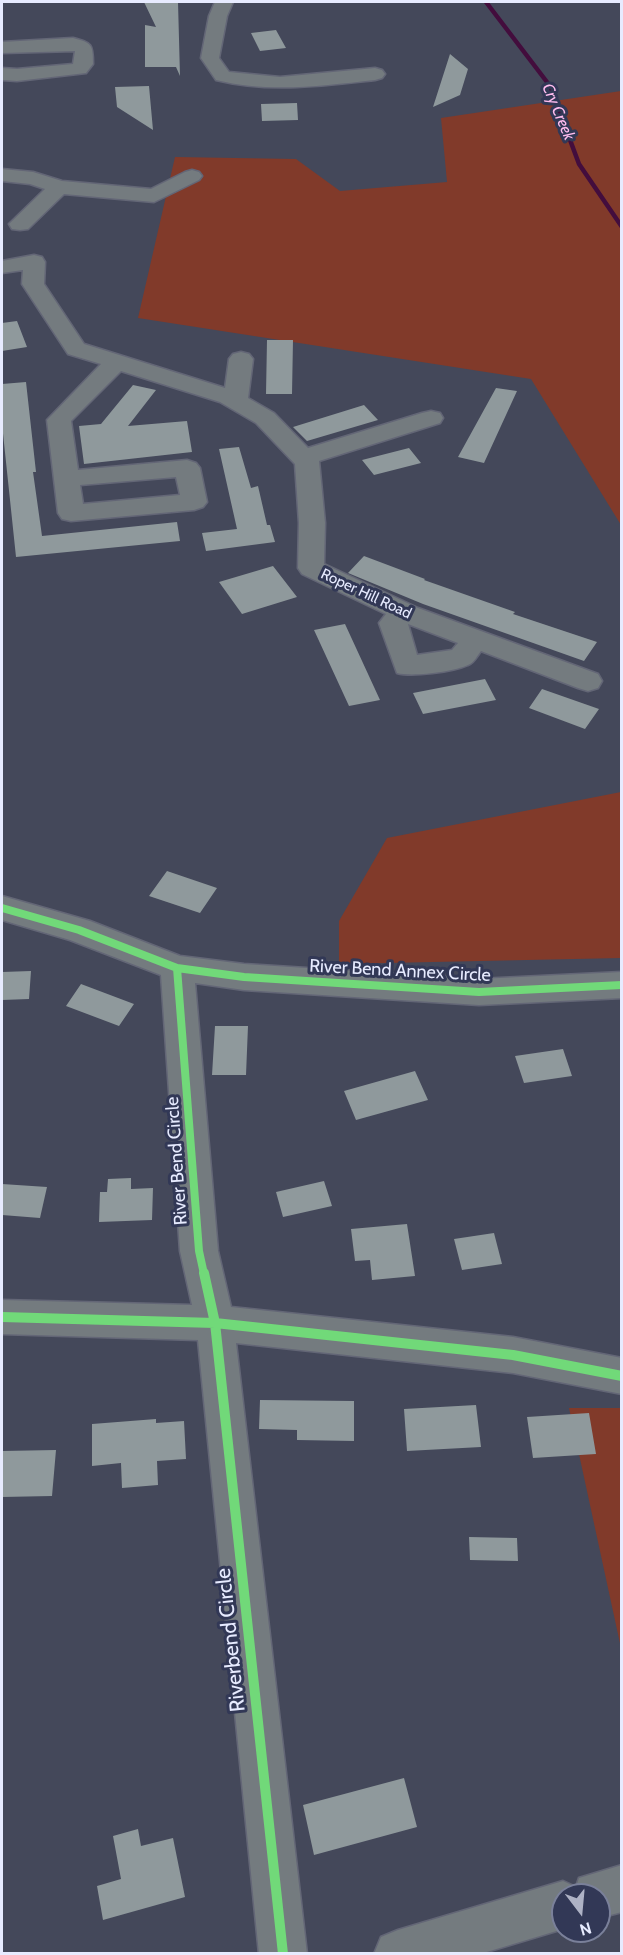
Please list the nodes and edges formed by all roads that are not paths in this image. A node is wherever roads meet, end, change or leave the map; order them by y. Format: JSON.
{"nodes":[{"id":1,"x":224,"y":2,"type":"edge"},
{"id":2,"x":2,"y":47,"type":"edge"},
{"id":3,"x":2,"y":74,"type":"edge"},
{"id":4,"x":375,"y":74,"type":"dead end"},
{"id":5,"x":238,"y":80,"type":"junction"},
{"id":6,"x":212,"y":90,"type":"dead end"},
{"id":7,"x":2,"y":175,"type":"edge"},
{"id":8,"x":192,"y":176,"type":"dead end"},
{"id":9,"x":59,"y":187,"type":"junction"},
{"id":10,"x":20,"y":224,"type":"dead end"},
{"id":11,"x":2,"y":267,"type":"edge"},
{"id":12,"x":241,"y":359,"type":"dead end"},
{"id":13,"x":116,"y":363,"type":"junction"},
{"id":14,"x":235,"y":400,"type":"junction"},
{"id":15,"x":431,"y":418,"type":"dead end"},
{"id":16,"x":303,"y":458,"type":"junction"},
{"id":17,"x":66,"y":479,"type":"dead end"},
{"id":18,"x":403,"y":612,"type":"junction"},
{"id":19,"x":476,"y":638,"type":"junction"},
{"id":20,"x":588,"y":681,"type":"dead end"},
{"id":21,"x":2,"y":908,"type":"edge"},
{"id":22,"x":177,"y":968,"type":"junction"},
{"id":23,"x":621,"y":985,"type":"edge"},
{"id":24,"x":2,"y":1317,"type":"edge"},
{"id":25,"x":215,"y":1323,"type":"junction"},
{"id":26,"x":621,"y":1376,"type":"edge"},
{"id":27,"x":551,"y":1908,"type":"edge"},
{"id":28,"x":283,"y":1953,"type":"edge"},
{"id":29,"x":398,"y":1953,"type":"edge"}],
"edges":[{"from":1,"to":5,"type":"street"},
{"from":2,"to":3,"type":"street"},
{"from":4,"to":5,"type":"street"},
{"from":5,"to":6,"type":"street"},
{"from":7,"to":9,"type":"street"},
{"from":8,"to":9,"type":"street"},
{"from":9,"to":10,"type":"street"},
{"from":11,"to":13,"type":"street"},
{"from":12,"to":14,"type":"street"},
{"from":13,"to":14,"type":"street"},
{"from":13,"to":17,"type":"street"},
{"from":14,"to":16,"type":"street"},
{"from":15,"to":16,"type":"street"},
{"from":16,"to":18,"type":"street","name":"Roper Hill Road"},
{"from":18,"to":19,"type":"street","name":"Roper Hill Road"},
{"from":18,"to":19,"type":"street"},
{"from":19,"to":20,"type":"street","name":"Roper Hill Road"},
{"from":21,"to":22,"type":"street"},
{"from":22,"to":23,"type":"street","name":"River Bend Annex Circle"},
{"from":22,"to":25,"type":"street","name":"River Bend Circle"},
{"from":24,"to":25,"type":"street"},
{"from":25,"to":26,"type":"street"},
{"from":25,"to":28,"type":"street","name":"Riverbend Circle"},
{"from":27,"to":29,"type":"street"}]}
